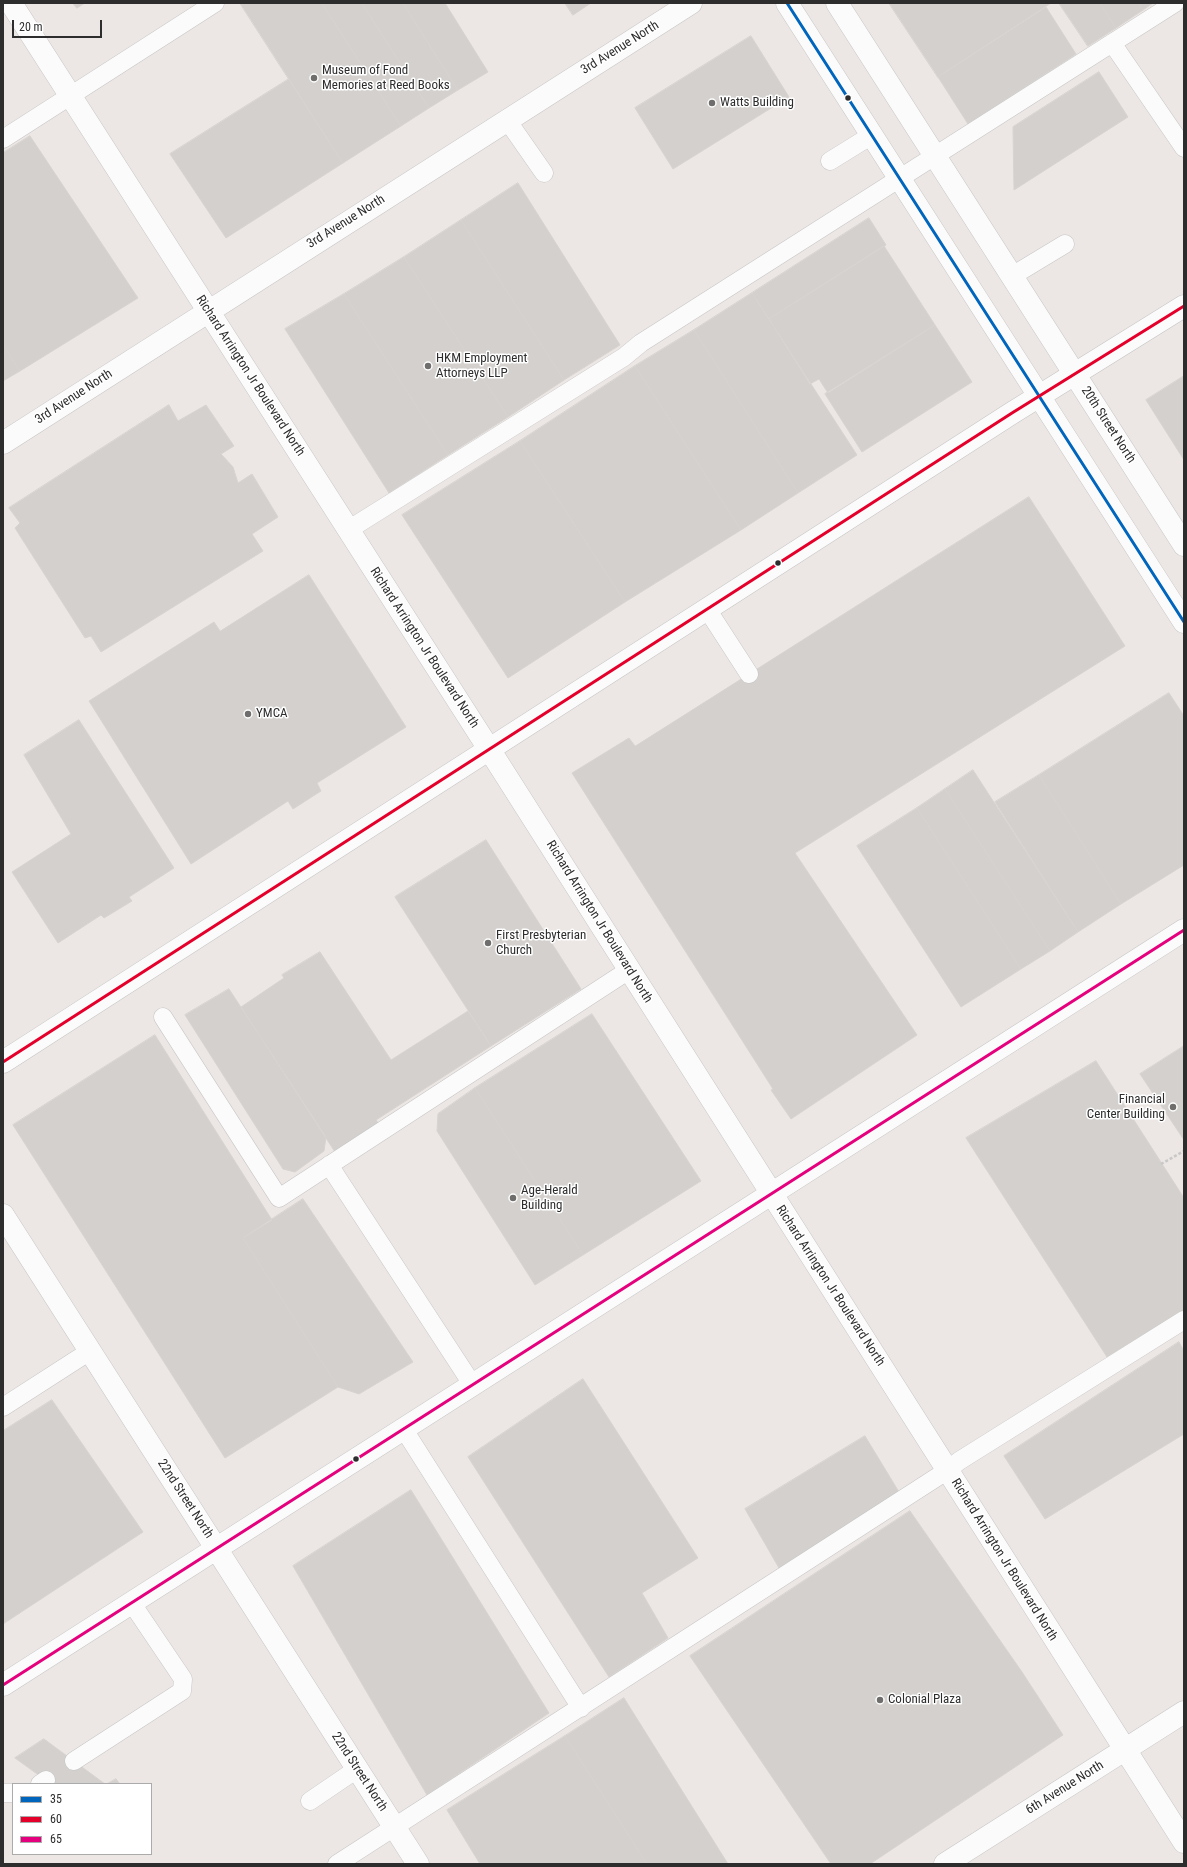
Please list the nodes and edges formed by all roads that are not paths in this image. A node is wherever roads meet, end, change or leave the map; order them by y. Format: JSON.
{"nodes":[{"id":1,"x":10,"y":3,"type":"edge"},
{"id":2,"x":215,"y":3,"type":"edge"},
{"id":3,"x":691,"y":3,"type":"edge"},
{"id":4,"x":788,"y":3,"type":"edge"},
{"id":5,"x":837,"y":3,"type":"edge"},
{"id":6,"x":1175,"y":3,"type":"edge"},
{"id":7,"x":1112,"y":44,"type":"junction"},
{"id":8,"x":70,"y":96,"type":"junction"},
{"id":9,"x":507,"y":120,"type":"junction"},
{"id":10,"x":872,"y":135,"type":"junction"},
{"id":11,"x":3,"y":139,"type":"edge"},
{"id":12,"x":1184,"y":148,"type":"edge"},
{"id":13,"x":935,"y":156,"type":"junction"},
{"id":14,"x":830,"y":160,"type":"dead end"},
{"id":15,"x":544,"y":174,"type":"dead end"},
{"id":16,"x":900,"y":179,"type":"junction"},
{"id":17,"x":1065,"y":244,"type":"dead end"},
{"id":18,"x":1012,"y":276,"type":"junction"},
{"id":19,"x":1184,"y":306,"type":"edge"},
{"id":20,"x":208,"y":310,"type":"junction"},
{"id":21,"x":1075,"y":374,"type":"junction"},
{"id":22,"x":1040,"y":396,"type":"junction"},
{"id":23,"x":3,"y":443,"type":"edge"},
{"id":24,"x":348,"y":530,"type":"junction"},
{"id":25,"x":1184,"y":544,"type":"edge"},
{"id":26,"x":707,"y":609,"type":"junction"},
{"id":27,"x":1184,"y":622,"type":"edge"},
{"id":28,"x":749,"y":674,"type":"dead end"},
{"id":29,"x":489,"y":749,"type":"junction"},
{"id":30,"x":1184,"y":930,"type":"edge"},
{"id":31,"x":629,"y":970,"type":"junction"},
{"id":32,"x":164,"y":1017,"type":"dead end"},
{"id":33,"x":3,"y":1062,"type":"edge"},
{"id":34,"x":329,"y":1165,"type":"junction"},
{"id":35,"x":771,"y":1193,"type":"junction"},
{"id":36,"x":3,"y":1215,"type":"edge"},
{"id":37,"x":1184,"y":1320,"type":"edge"},
{"id":38,"x":90,"y":1351,"type":"junction"},
{"id":39,"x":472,"y":1384,"type":"junction"},
{"id":40,"x":3,"y":1407,"type":"edge"},
{"id":41,"x":403,"y":1428,"type":"junction"},
{"id":42,"x":948,"y":1470,"type":"junction"},
{"id":43,"x":216,"y":1548,"type":"junction"},
{"id":44,"x":131,"y":1602,"type":"junction"},
{"id":45,"x":3,"y":1685,"type":"edge"},
{"id":46,"x":581,"y":1708,"type":"junction"},
{"id":47,"x":1184,"y":1712,"type":"edge"},
{"id":48,"x":1126,"y":1750,"type":"junction"},
{"id":49,"x":74,"y":1761,"type":"dead end"},
{"id":50,"x":357,"y":1769,"type":"junction"},
{"id":51,"x":310,"y":1801,"type":"dead end"},
{"id":52,"x":395,"y":1828,"type":"junction"},
{"id":53,"x":1184,"y":1842,"type":"edge"},
{"id":54,"x":337,"y":1864,"type":"edge"},
{"id":55,"x":418,"y":1864,"type":"edge"},
{"id":56,"x":945,"y":1864,"type":"edge"}],
"edges":[{"from":1,"to":8,"type":"main road","name":"Richard Arrington Jr Boulevard North"},
{"from":2,"to":8,"type":"lane"},
{"from":3,"to":9,"type":"main road","name":"3rd Avenue North"},
{"from":4,"to":10,"type":"main road"},
{"from":5,"to":13,"type":"main road","name":"20th Street North"},
{"from":6,"to":7,"type":"lane"},
{"from":7,"to":12,"type":"lane"},
{"from":7,"to":13,"type":"lane"},
{"from":8,"to":11,"type":"lane"},
{"from":8,"to":20,"type":"main road","name":"Richard Arrington Jr Boulevard North"},
{"from":9,"to":15,"type":"lane"},
{"from":9,"to":20,"type":"main road","name":"3rd Avenue North"},
{"from":10,"to":14,"type":"lane"},
{"from":10,"to":16,"type":"main road"},
{"from":13,"to":16,"type":"lane"},
{"from":13,"to":18,"type":"main road","name":"20th Street North"},
{"from":16,"to":22,"type":"main road"},
{"from":16,"to":24,"type":"lane"},
{"from":17,"to":18,"type":"lane"},
{"from":18,"to":21,"type":"main road","name":"20th Street North"},
{"from":19,"to":21,"type":"main road"},
{"from":20,"to":23,"type":"main road","name":"3rd Avenue North"},
{"from":20,"to":24,"type":"main road","name":"Richard Arrington Jr Boulevard North"},
{"from":21,"to":22,"type":"main road"},
{"from":21,"to":25,"type":"main road","name":"20th Street North"},
{"from":22,"to":26,"type":"main road"},
{"from":22,"to":27,"type":"main road"},
{"from":24,"to":29,"type":"main road","name":"Richard Arrington Jr Boulevard North"},
{"from":26,"to":28,"type":"lane"},
{"from":26,"to":29,"type":"main road"},
{"from":29,"to":31,"type":"main road","name":"Richard Arrington Jr Boulevard North"},
{"from":29,"to":33,"type":"main road"},
{"from":30,"to":35,"type":"main road"},
{"from":31,"to":34,"type":"lane"},
{"from":31,"to":35,"type":"main road","name":"Richard Arrington Jr Boulevard North"},
{"from":32,"to":34,"type":"lane"},
{"from":34,"to":39,"type":"lane"},
{"from":35,"to":39,"type":"main road"},
{"from":35,"to":42,"type":"main road","name":"Richard Arrington Jr Boulevard North"},
{"from":36,"to":38,"type":"main road","name":"22nd Street North"},
{"from":37,"to":42,"type":"lane"},
{"from":38,"to":40,"type":"lane"},
{"from":38,"to":43,"type":"main road","name":"22nd Street North"},
{"from":39,"to":41,"type":"main road"},
{"from":41,"to":43,"type":"main road"},
{"from":41,"to":46,"type":"lane"},
{"from":42,"to":46,"type":"lane"},
{"from":42,"to":48,"type":"main road","name":"Richard Arrington Jr Boulevard North"},
{"from":43,"to":44,"type":"main road"},
{"from":43,"to":50,"type":"main road","name":"22nd Street North"},
{"from":44,"to":45,"type":"main road"},
{"from":44,"to":49,"type":"lane"},
{"from":46,"to":52,"type":"lane"},
{"from":47,"to":48,"type":"main road","name":"6th Avenue North"},
{"from":48,"to":53,"type":"main road","name":"Richard Arrington Jr Boulevard North"},
{"from":48,"to":56,"type":"main road","name":"6th Avenue North"},
{"from":50,"to":51,"type":"lane"},
{"from":50,"to":52,"type":"main road","name":"22nd Street North"},
{"from":52,"to":54,"type":"lane"},
{"from":52,"to":55,"type":"main road","name":"22nd Street North"}]}
